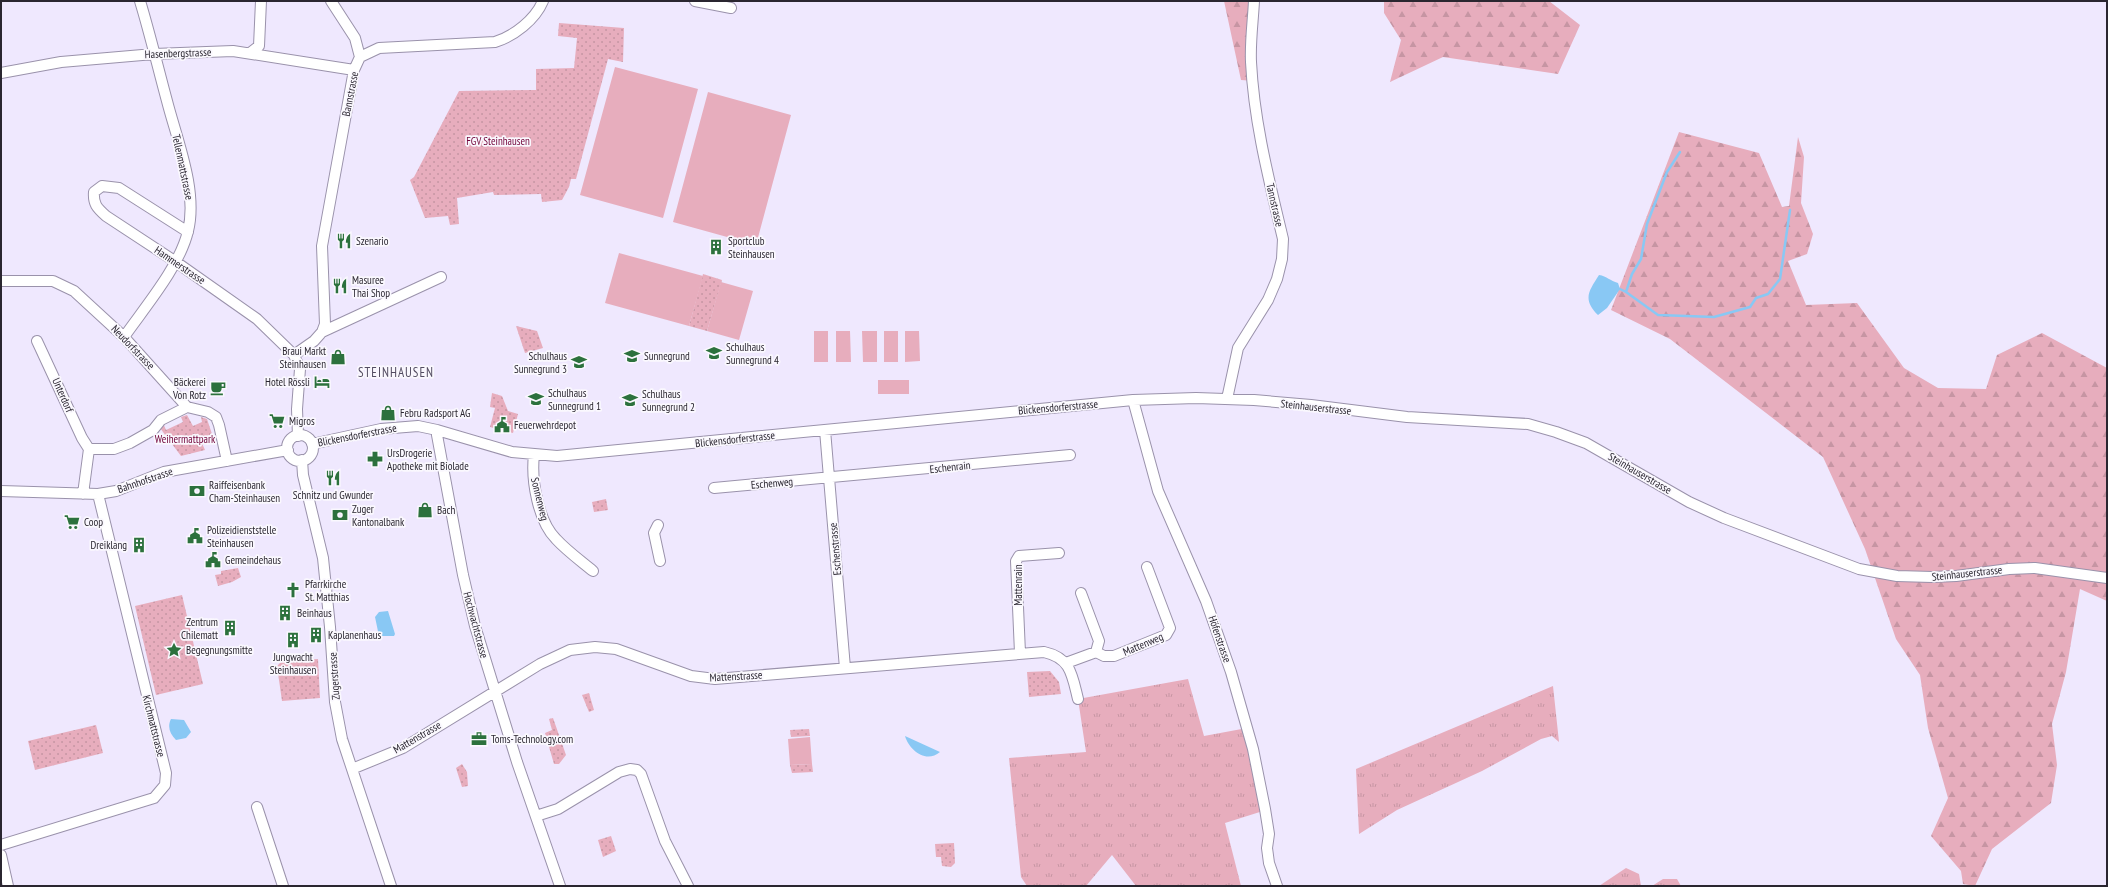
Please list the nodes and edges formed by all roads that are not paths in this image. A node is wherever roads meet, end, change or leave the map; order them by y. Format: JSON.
{"nodes":[{"id":1,"x":140,"y":1,"type":"edge"},
{"id":2,"x":261,"y":1,"type":"edge"},
{"id":3,"x":331,"y":1,"type":"edge"},
{"id":4,"x":543,"y":1,"type":"edge"},
{"id":5,"x":695,"y":1,"type":"edge"},
{"id":6,"x":1254,"y":1,"type":"edge"},
{"id":7,"x":731,"y":8,"type":"dead end"},
{"id":8,"x":250,"y":53,"type":"junction"},
{"id":9,"x":154,"y":54,"type":"junction"},
{"id":10,"x":360,"y":57,"type":"junction"},
{"id":11,"x":354,"y":70,"type":"junction"},
{"id":12,"x":1,"y":73,"type":"edge"},
{"id":13,"x":188,"y":232,"type":"junction"},
{"id":14,"x":176,"y":262,"type":"junction"},
{"id":15,"x":440,"y":277,"type":"dead end"},
{"id":16,"x":1,"y":281,"type":"edge"},
{"id":17,"x":322,"y":332,"type":"junction"},
{"id":18,"x":124,"y":337,"type":"junction"},
{"id":19,"x":37,"y":341,"type":"dead end"},
{"id":20,"x":294,"y":355,"type":"junction"},
{"id":21,"x":1163,"y":399,"type":"joint"},
{"id":22,"x":1227,"y":399,"type":"junction"},
{"id":23,"x":1133,"y":400,"type":"junction"},
{"id":24,"x":188,"y":407,"type":"junction"},
{"id":25,"x":438,"y":430,"type":"junction"},
{"id":26,"x":825,"y":430,"type":"junction"},
{"id":27,"x":298,"y":436,"type":"junction"},
{"id":28,"x":312,"y":444,"type":"junction"},
{"id":29,"x":89,"y":450,"type":"junction"},
{"id":30,"x":288,"y":450,"type":"junction"},
{"id":31,"x":534,"y":455,"type":"junction"},
{"id":32,"x":1070,"y":455,"type":"dead end"},
{"id":33,"x":302,"y":460,"type":"junction"},
{"id":34,"x":227,"y":461,"type":"junction"},
{"id":35,"x":830,"y":479,"type":"junction"},
{"id":36,"x":714,"y":488,"type":"dead end"},
{"id":37,"x":1,"y":491,"type":"edge"},
{"id":38,"x":83,"y":494,"type":"junction"},
{"id":39,"x":98,"y":494,"type":"junction"},
{"id":40,"x":658,"y":525,"type":"dead end"},
{"id":41,"x":1059,"y":553,"type":"dead end"},
{"id":42,"x":660,"y":561,"type":"dead end"},
{"id":43,"x":1147,"y":567,"type":"dead end"},
{"id":44,"x":594,"y":571,"type":"dead end"},
{"id":45,"x":2107,"y":578,"type":"edge"},
{"id":46,"x":1081,"y":593,"type":"dead end"},
{"id":47,"x":1096,"y":652,"type":"junction"},
{"id":48,"x":1020,"y":654,"type":"junction"},
{"id":49,"x":1066,"y":663,"type":"junction"},
{"id":50,"x":845,"y":668,"type":"junction"},
{"id":51,"x":495,"y":690,"type":"junction"},
{"id":52,"x":1078,"y":699,"type":"dead end"},
{"id":53,"x":352,"y":768,"type":"junction"},
{"id":54,"x":257,"y":807,"type":"dead end"},
{"id":55,"x":536,"y":816,"type":"junction"},
{"id":56,"x":1,"y":845,"type":"edge"},
{"id":57,"x":1,"y":854,"type":"edge"},
{"id":58,"x":8,"y":886,"type":"edge"},
{"id":59,"x":283,"y":886,"type":"edge"},
{"id":60,"x":391,"y":886,"type":"edge"},
{"id":61,"x":560,"y":886,"type":"edge"},
{"id":62,"x":688,"y":886,"type":"edge"},
{"id":63,"x":1276,"y":886,"type":"edge"}],
"edges":[{"from":1,"to":9,"type":"street","name":"Tellenmattstrasse"},
{"from":2,"to":8,"type":"street"},
{"from":3,"to":10,"type":"street"},
{"from":4,"to":10,"type":"street","name":"Bannstrasse"},
{"from":5,"to":7,"type":"street"},
{"from":6,"to":22,"type":"street","name":"Tannstrasse"},
{"from":8,"to":9,"type":"street","name":"Hasenbergstrasse"},
{"from":8,"to":11,"type":"street","name":"Hasenbergstrasse"},
{"from":9,"to":12,"type":"street","name":"Hasenbergstrasse"},
{"from":9,"to":13,"type":"street","name":"Tellenmattstrasse"},
{"from":10,"to":11,"type":"street","name":"Bannstrasse"},
{"from":11,"to":17,"type":"street","name":"Bannstrasse"},
{"from":13,"to":14,"type":"street","name":"Tellenmattstrasse"},
{"from":13,"to":14,"type":"street","name":"Hammerstrasse"},
{"from":14,"to":18,"type":"street","name":"Tellenmattstrasse"},
{"from":14,"to":20,"type":"street","name":"Hammerstrasse"},
{"from":15,"to":17,"type":"street"},
{"from":16,"to":18,"type":"street","name":"Neudorfstrasse"},
{"from":17,"to":20,"type":"street"},
{"from":18,"to":24,"type":"street","name":"Neudorfstrasse"},
{"from":19,"to":29,"type":"street","name":"Unterdorf"},
{"from":20,"to":27,"type":"street","name":"Hammerstrasse"},
{"from":21,"to":22,"type":"street","name":"Steinhauserstrasse"},
{"from":21,"to":23,"type":"street","name":"Blickensdorferstrasse"},
{"from":22,"to":45,"type":"street","name":"Steinhauserstrasse"},
{"from":23,"to":26,"type":"street","name":"Blickensdorferstrasse"},
{"from":23,"to":63,"type":"street","name":"Höfenstrasse"},
{"from":24,"to":29,"type":"street"},
{"from":24,"to":34,"type":"street"},
{"from":25,"to":28,"type":"street","name":"Blickensdorferstrasse"},
{"from":25,"to":31,"type":"street","name":"Blickensdorferstrasse"},
{"from":25,"to":51,"type":"street","name":"Hochwachtstrasse"},
{"from":26,"to":31,"type":"street","name":"Blickensdorferstrasse"},
{"from":26,"to":35,"type":"street","name":"Eschenstrasse"},
{"from":27,"to":28,"type":"street"},
{"from":27,"to":30,"type":"street"},
{"from":28,"to":33,"type":"street"},
{"from":29,"to":38,"type":"street"},
{"from":30,"to":33,"type":"street"},
{"from":30,"to":34,"type":"street","name":"Bahnhofstrasse"},
{"from":31,"to":44,"type":"street","name":"Sonnenweg"},
{"from":32,"to":35,"type":"street","name":"Eschenrain"},
{"from":33,"to":53,"type":"street","name":"Zugerstrasse"},
{"from":34,"to":39,"type":"street","name":"Bahnhofstrasse"},
{"from":35,"to":36,"type":"street","name":"Eschenweg"},
{"from":35,"to":50,"type":"street","name":"Eschenstrasse"},
{"from":37,"to":38,"type":"street","name":"Bahnhofstrasse"},
{"from":38,"to":39,"type":"street","name":"Bahnhofstrasse"},
{"from":39,"to":56,"type":"street","name":"Kirchmattstrasse"},
{"from":40,"to":42,"type":"street"},
{"from":41,"to":48,"type":"street","name":"Mattenrain"},
{"from":43,"to":47,"type":"street","name":"Mattenweg"},
{"from":46,"to":47,"type":"street"},
{"from":47,"to":49,"type":"street"},
{"from":48,"to":49,"type":"street","name":"Mattenstrasse"},
{"from":48,"to":50,"type":"street","name":"Mattenstrasse"},
{"from":49,"to":52,"type":"street"},
{"from":50,"to":51,"type":"street","name":"Mattenstrasse"},
{"from":51,"to":53,"type":"street","name":"Mattenstrasse"},
{"from":51,"to":55,"type":"street","name":"Hochwachtstrasse"},
{"from":53,"to":60,"type":"street","name":"Zugerstrasse"},
{"from":54,"to":59,"type":"street"},
{"from":55,"to":61,"type":"street","name":"Hochwachtstrasse"},
{"from":55,"to":62,"type":"street"},
{"from":57,"to":58,"type":"street"}]}
